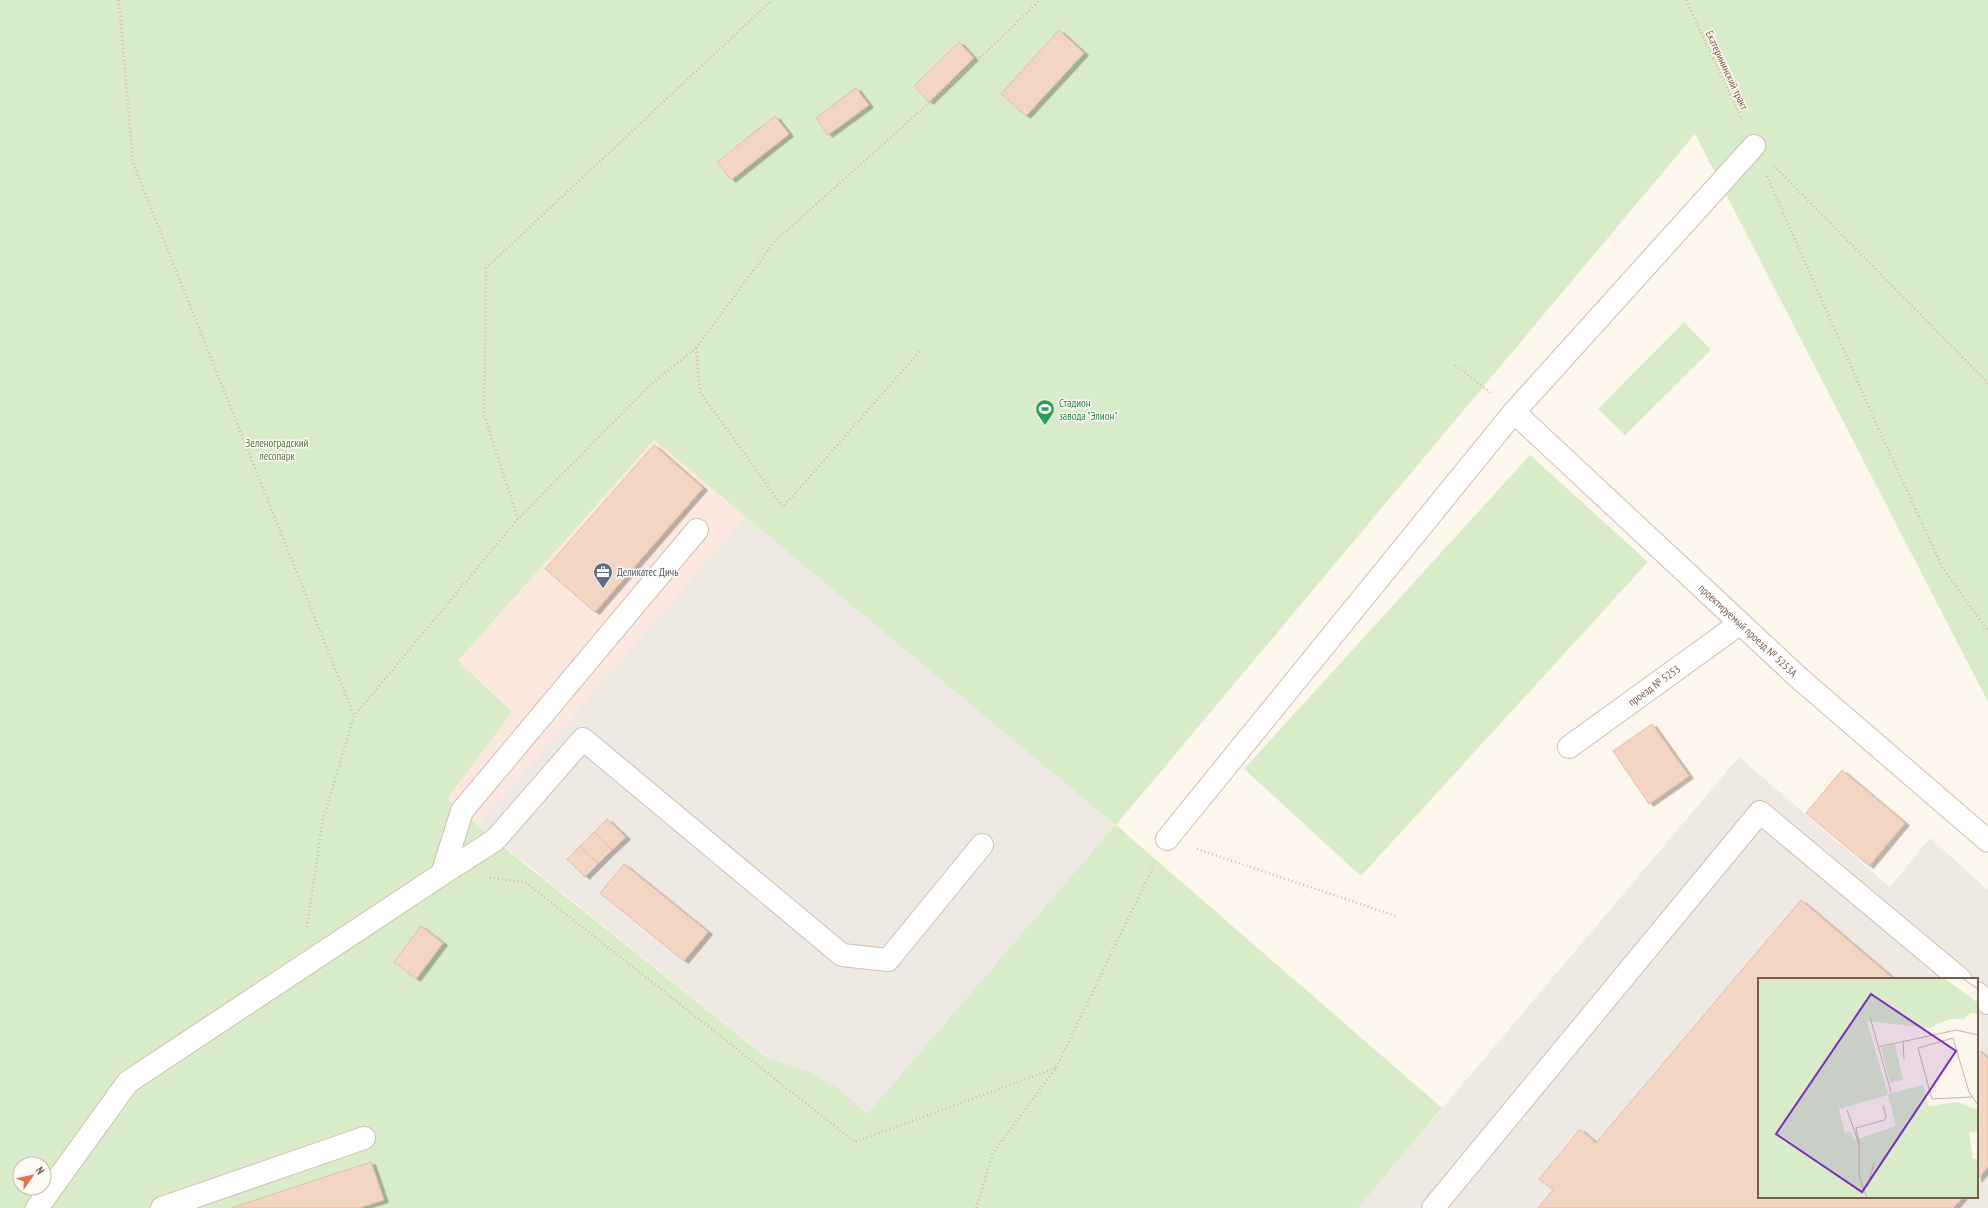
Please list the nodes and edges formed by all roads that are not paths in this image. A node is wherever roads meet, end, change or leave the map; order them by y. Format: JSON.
{"nodes":[{"id":1,"x":1754,"y":146,"type":"road end"},
{"id":2,"x":1514,"y":412,"type":"junction"},
{"id":3,"x":697,"y":530,"type":"dead end"},
{"id":4,"x":1739,"y":624,"type":"junction"},
{"id":5,"x":1569,"y":747,"type":"dead end"},
{"id":6,"x":1167,"y":839,"type":"road end"},
{"id":7,"x":1988,"y":841,"type":"edge"},
{"id":8,"x":982,"y":845,"type":"dead end"},
{"id":9,"x":442,"y":874,"type":"junction"},
{"id":10,"x":1959,"y":978,"type":"edge"},
{"id":11,"x":1978,"y":994,"type":"edge"},
{"id":12,"x":1988,"y":1003,"type":"edge"},
{"id":13,"x":364,"y":1138,"type":"dead end"},
{"id":14,"x":44,"y":1206,"type":"edge"},
{"id":15,"x":162,"y":1208,"type":"edge"},
{"id":16,"x":1433,"y":1208,"type":"edge"}],
"edges":[{"from":1,"to":2,"type":"lane"},
{"from":2,"to":4,"type":"lane","name":"проектируемый проезд № 5253А"},
{"from":2,"to":6,"type":"lane"},
{"from":3,"to":9,"type":"lane"},
{"from":4,"to":5,"type":"lane","name":"проезд № 5253"},
{"from":4,"to":7,"type":"lane","name":"проектируемый проезд № 5253А"},
{"from":8,"to":9,"type":"lane"},
{"from":9,"to":14,"type":"lane"},
{"from":10,"to":16,"type":"lane"},
{"from":11,"to":12,"type":"lane"},
{"from":13,"to":15,"type":"lane"}]}
